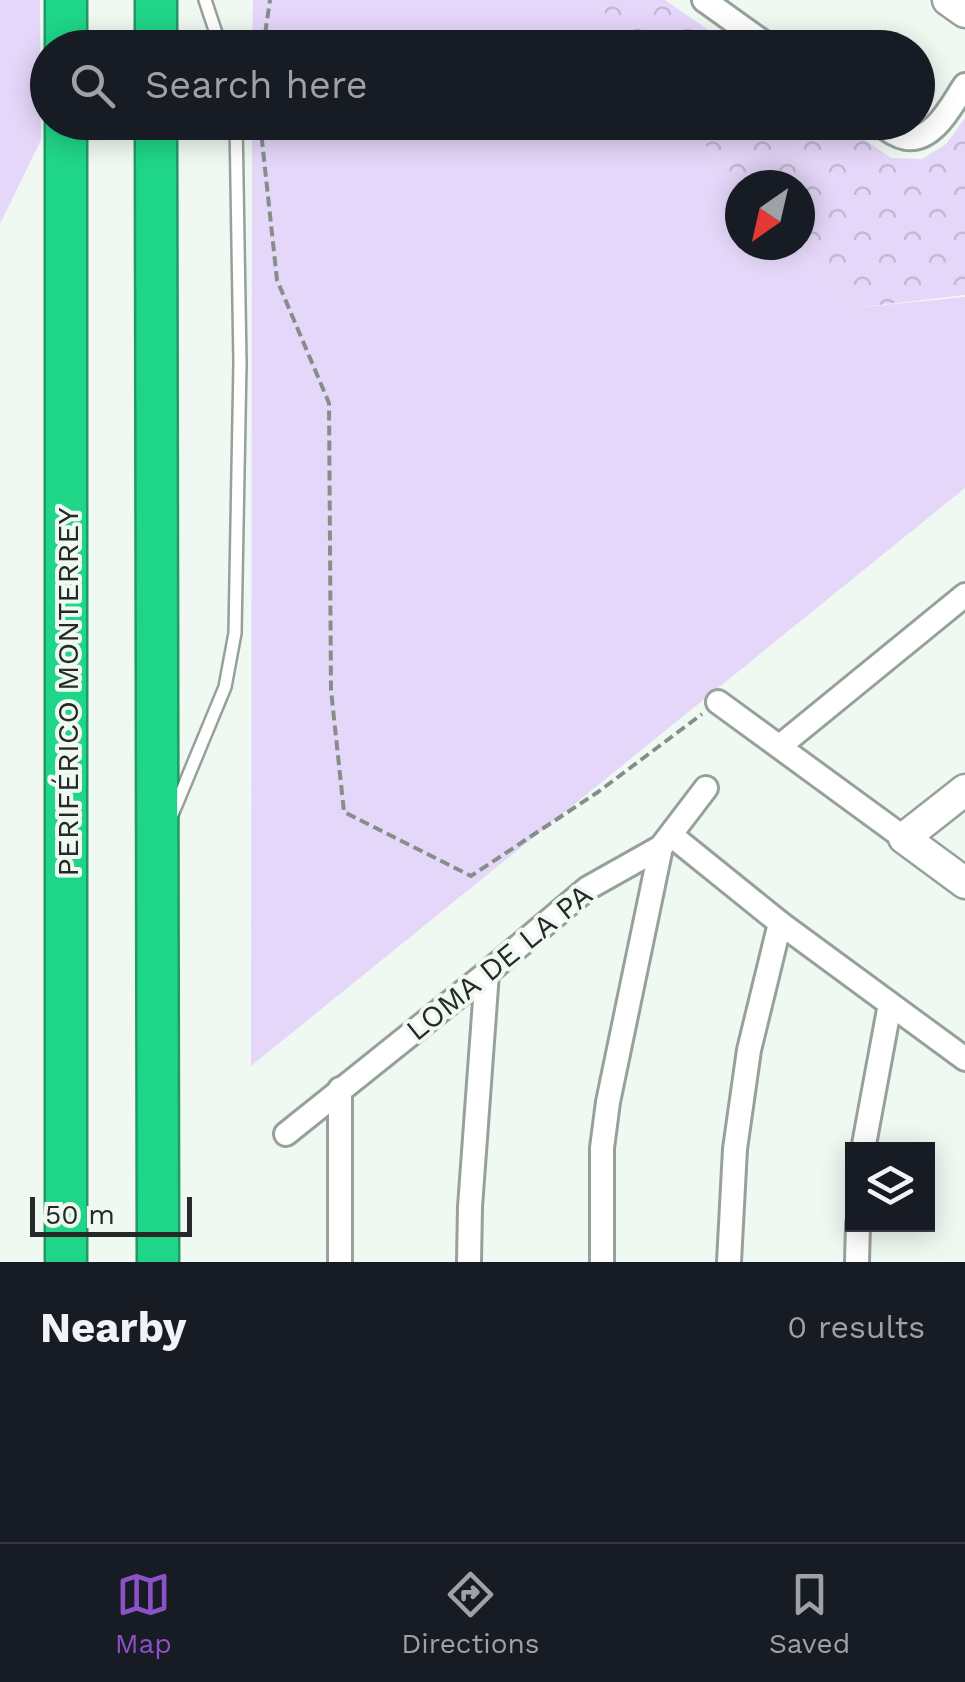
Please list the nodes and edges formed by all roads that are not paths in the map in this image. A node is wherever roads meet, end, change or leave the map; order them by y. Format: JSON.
{"nodes":[{"id":1,"x":66,"y":0,"type":"edge"},
{"id":2,"x":156,"y":0,"type":"edge"},
{"id":3,"x":205,"y":0,"type":"edge"},
{"id":4,"x":704,"y":0,"type":"edge"},
{"id":5,"x":948,"y":0,"type":"edge"},
{"id":6,"x":965,"y":12,"type":"edge"},
{"id":7,"x":66,"y":30,"type":"edge"},
{"id":8,"x":156,"y":30,"type":"edge"},
{"id":9,"x":215,"y":30,"type":"edge"},
{"id":10,"x":746,"y":30,"type":"edge"},
{"id":11,"x":965,"y":85,"type":"edge"},
{"id":12,"x":935,"y":127,"type":"edge"},
{"id":13,"x":66,"y":140,"type":"edge"},
{"id":14,"x":156,"y":140,"type":"edge"},
{"id":15,"x":236,"y":140,"type":"edge"},
{"id":16,"x":965,"y":595,"type":"edge"},
{"id":17,"x":718,"y":702,"type":"road end"},
{"id":18,"x":780,"y":746,"type":"junction"},
{"id":19,"x":706,"y":788,"type":"dead end"},
{"id":20,"x":965,"y":790,"type":"edge"},
{"id":21,"x":904,"y":838,"type":"junction"},
{"id":22,"x":666,"y":841,"type":"junction"},
{"id":23,"x":158,"y":851,"type":"junction"},
{"id":24,"x":965,"y":883,"type":"edge"},
{"id":25,"x":780,"y":923,"type":"junction"},
{"id":26,"x":487,"y":973,"type":"junction"},
{"id":27,"x":890,"y":1004,"type":"junction"},
{"id":28,"x":965,"y":1059,"type":"edge"},
{"id":29,"x":340,"y":1089,"type":"junction"},
{"id":30,"x":286,"y":1134,"type":"dead end"},
{"id":31,"x":864,"y":1142,"type":"edge"},
{"id":32,"x":858,"y":1232,"type":"edge"},
{"id":33,"x":66,"y":1262,"type":"edge"},
{"id":34,"x":158,"y":1262,"type":"edge"},
{"id":35,"x":340,"y":1262,"type":"edge"},
{"id":36,"x":469,"y":1262,"type":"edge"},
{"id":37,"x":602,"y":1262,"type":"edge"},
{"id":38,"x":729,"y":1262,"type":"edge"},
{"id":39,"x":857,"y":1262,"type":"edge"}],
"edges":[{"from":1,"to":7,"type":"highway"},
{"from":2,"to":8,"type":"highway"},
{"from":3,"to":9,"type":"lane"},
{"from":4,"to":10,"type":"street"},
{"from":5,"to":6,"type":"street"},
{"from":11,"to":12,"type":"street"},
{"from":13,"to":33,"type":"highway","name":"PERIFÉRICO MONTERREY"},
{"from":14,"to":23,"type":"highway"},
{"from":15,"to":23,"type":"lane"},
{"from":16,"to":18,"type":"street"},
{"from":17,"to":18,"type":"street"},
{"from":18,"to":21,"type":"street"},
{"from":19,"to":22,"type":"street","name":"LOMA DE LA PA"},
{"from":20,"to":21,"type":"street"},
{"from":21,"to":24,"type":"street"},
{"from":22,"to":25,"type":"street"},
{"from":22,"to":26,"type":"street","name":"LOMA DE LA PA"},
{"from":22,"to":37,"type":"street"},
{"from":23,"to":34,"type":"highway"},
{"from":25,"to":27,"type":"street"},
{"from":25,"to":38,"type":"street"},
{"from":26,"to":29,"type":"street","name":"LOMA DE LA PA"},
{"from":26,"to":36,"type":"street"},
{"from":27,"to":28,"type":"street"},
{"from":27,"to":31,"type":"street"},
{"from":29,"to":30,"type":"street","name":"LOMA DE LA PA"},
{"from":29,"to":35,"type":"street"},
{"from":32,"to":39,"type":"street"}]}
